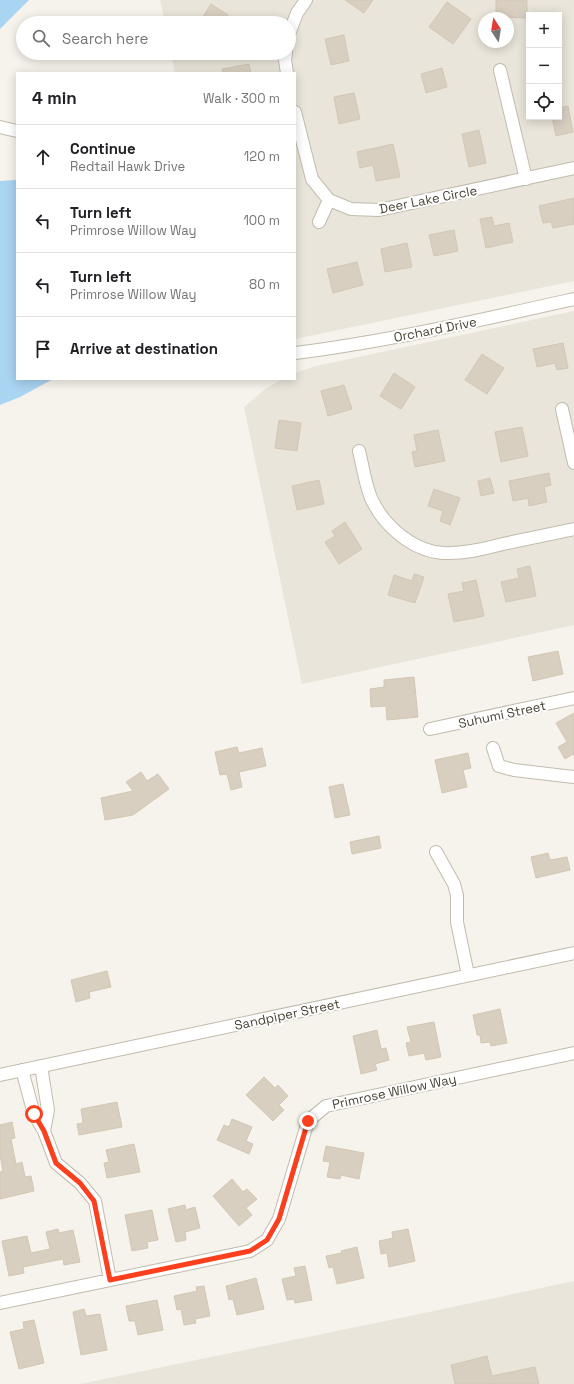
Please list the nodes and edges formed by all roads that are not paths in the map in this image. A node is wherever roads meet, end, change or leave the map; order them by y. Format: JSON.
{"nodes":[{"id":1,"x":306,"y":0,"type":"edge"},
{"id":2,"x":296,"y":16,"type":"edge"},
{"id":3,"x":285,"y":60,"type":"edge"},
{"id":4,"x":500,"y":70,"type":"dead end"},
{"id":5,"x":287,"y":72,"type":"edge"},
{"id":6,"x":296,"y":116,"type":"edge"},
{"id":7,"x":0,"y":127,"type":"edge"},
{"id":8,"x":16,"y":131,"type":"edge"},
{"id":9,"x":574,"y":168,"type":"edge"},
{"id":10,"x":526,"y":179,"type":"junction"},
{"id":11,"x":329,"y":200,"type":"junction"},
{"id":12,"x":319,"y":222,"type":"dead end"},
{"id":13,"x":574,"y":299,"type":"edge"},
{"id":14,"x":296,"y":353,"type":"edge"},
{"id":15,"x":562,"y":409,"type":"dead end"},
{"id":16,"x":360,"y":451,"type":"dead end"},
{"id":17,"x":574,"y":463,"type":"edge"},
{"id":18,"x":574,"y":529,"type":"edge"},
{"id":19,"x":574,"y":698,"type":"edge"},
{"id":20,"x":430,"y":729,"type":"dead end"},
{"id":21,"x":493,"y":748,"type":"dead end"},
{"id":22,"x":574,"y":776,"type":"edge"},
{"id":23,"x":436,"y":852,"type":"dead end"},
{"id":24,"x":574,"y":953,"type":"edge"},
{"id":25,"x":468,"y":975,"type":"junction"},
{"id":26,"x":574,"y":1053,"type":"edge"},
{"id":27,"x":41,"y":1066,"type":"junction"},
{"id":28,"x":22,"y":1070,"type":"junction"},
{"id":29,"x":0,"y":1075,"type":"edge"},
{"id":30,"x":44,"y":1131,"type":"junction"},
{"id":31,"x":110,"y":1280,"type":"junction"},
{"id":32,"x":0,"y":1303,"type":"edge"}],
"edges":[{"from":1,"to":2,"type":"street"},
{"from":3,"to":5,"type":"street"},
{"from":4,"to":10,"type":"street"},
{"from":6,"to":11,"type":"street","name":"Deer Lake Circle"},
{"from":7,"to":8,"type":"street"},
{"from":9,"to":10,"type":"street","name":"Deer Lake Circle"},
{"from":10,"to":11,"type":"street","name":"Deer Lake Circle"},
{"from":11,"to":12,"type":"street"},
{"from":13,"to":14,"type":"street","name":"Orchard Drive"},
{"from":15,"to":17,"type":"street"},
{"from":16,"to":18,"type":"street"},
{"from":19,"to":20,"type":"street","name":"Suhumi Street"},
{"from":21,"to":22,"type":"street"},
{"from":23,"to":25,"type":"street"},
{"from":24,"to":25,"type":"street","name":"Sandpiper Street"},
{"from":25,"to":27,"type":"street","name":"Sandpiper Street"},
{"from":26,"to":31,"type":"street","name":"Primrose Willow Way"},
{"from":27,"to":28,"type":"street","name":"Sandpiper Street"},
{"from":27,"to":30,"type":"street"},
{"from":28,"to":29,"type":"street","name":"Sandpiper Street"},
{"from":28,"to":30,"type":"street"},
{"from":30,"to":31,"type":"street"},
{"from":31,"to":32,"type":"street","name":"Primrose Willow Way"}]}
